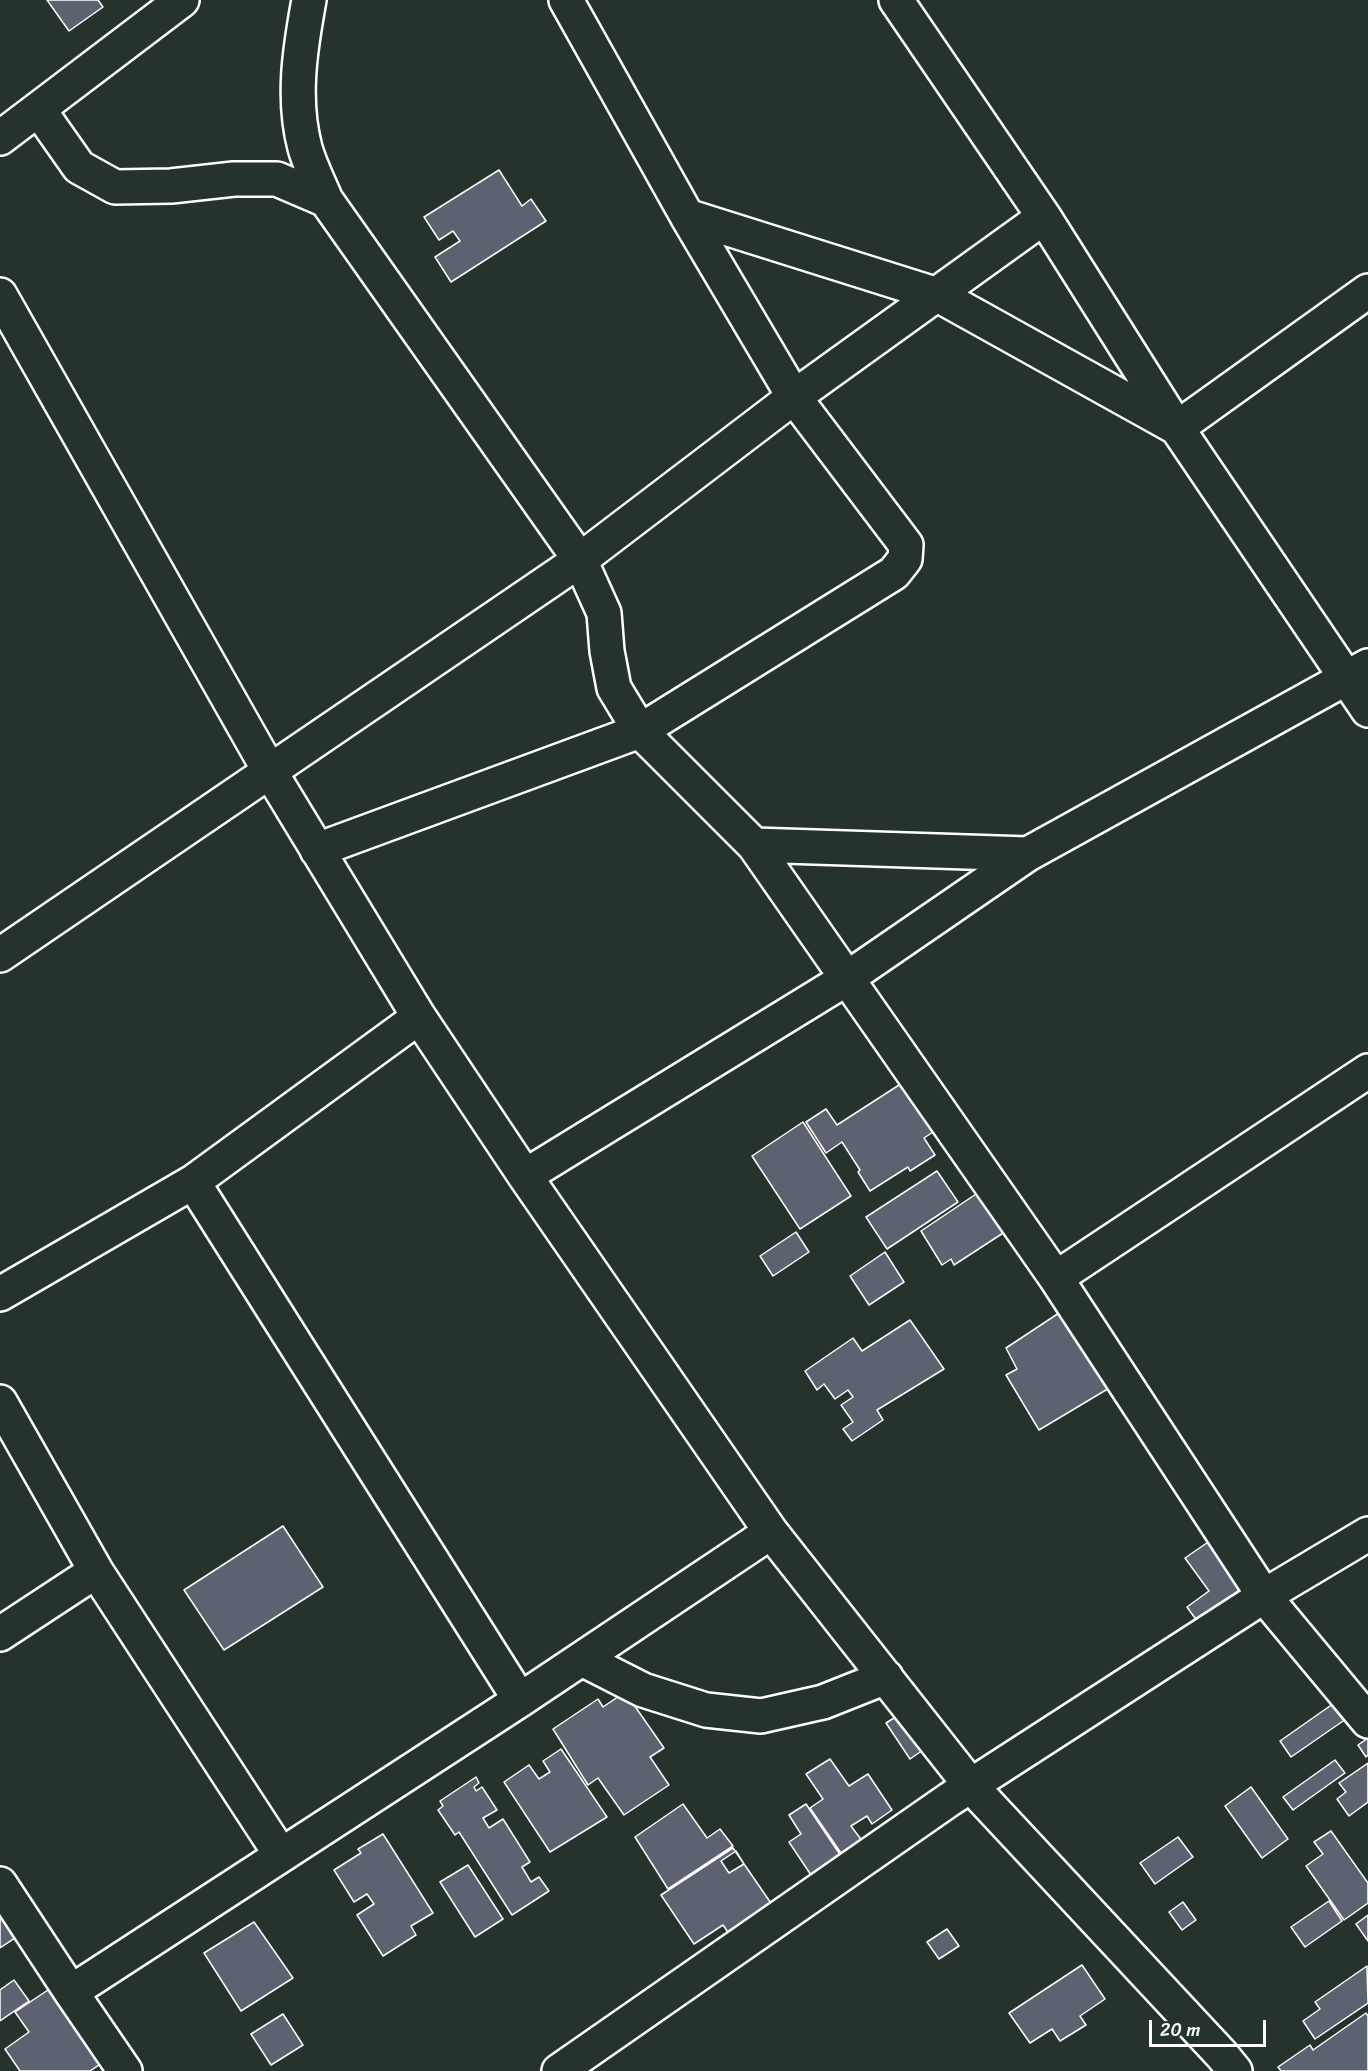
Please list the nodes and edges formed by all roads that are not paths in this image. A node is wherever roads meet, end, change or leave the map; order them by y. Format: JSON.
{"nodes":[{"id":1,"x":183,"y":0,"type":"edge"},
{"id":2,"x":309,"y":0,"type":"edge"},
{"id":3,"x":566,"y":0,"type":"edge"},
{"id":4,"x":896,"y":0,"type":"edge"},
{"id":5,"x":39,"y":110,"type":"junction"},
{"id":6,"x":0,"y":138,"type":"edge"},
{"id":7,"x":326,"y":200,"type":"junction"},
{"id":8,"x":687,"y":216,"type":"junction"},
{"id":9,"x":1044,"y":217,"type":"junction"},
{"id":10,"x":1368,"y":291,"type":"edge"},
{"id":11,"x":938,"y":295,"type":"junction"},
{"id":12,"x":0,"y":296,"type":"edge"},
{"id":13,"x":794,"y":397,"type":"junction"},
{"id":14,"x":1177,"y":428,"type":"junction"},
{"id":15,"x":580,"y":560,"type":"junction"},
{"id":16,"x":1357,"y":672,"type":"edge"},
{"id":17,"x":1368,"y":710,"type":"edge"},
{"id":18,"x":640,"y":731,"type":"junction"},
{"id":19,"x":269,"y":770,"type":"junction"},
{"id":20,"x":754,"y":845,"type":"junction"},
{"id":21,"x":317,"y":850,"type":"junction"},
{"id":22,"x":1028,"y":854,"type":"junction"},
{"id":23,"x":0,"y":955,"type":"edge"},
{"id":24,"x":846,"y":979,"type":"junction"},
{"id":25,"x":419,"y":1017,"type":"junction"},
{"id":26,"x":1368,"y":1071,"type":"edge"},
{"id":27,"x":525,"y":1176,"type":"junction"},
{"id":28,"x":193,"y":1182,"type":"junction"},
{"id":29,"x":1056,"y":1278,"type":"junction"},
{"id":30,"x":0,"y":1294,"type":"edge"},
{"id":31,"x":0,"y":1402,"type":"edge"},
{"id":32,"x":771,"y":1532,"type":"junction"},
{"id":33,"x":1368,"y":1534,"type":"edge"},
{"id":34,"x":96,"y":1571,"type":"junction"},
{"id":35,"x":1264,"y":1596,"type":"junction"},
{"id":36,"x":0,"y":1634,"type":"edge"},
{"id":37,"x":582,"y":1659,"type":"junction"},
{"id":38,"x":886,"y":1677,"type":"junction"},
{"id":39,"x":520,"y":1700,"type":"junction"},
{"id":40,"x":1368,"y":1721,"type":"edge"},
{"id":41,"x":971,"y":1786,"type":"junction"},
{"id":42,"x":281,"y":1855,"type":"junction"},
{"id":43,"x":0,"y":1884,"type":"edge"},
{"id":44,"x":70,"y":1992,"type":"junction"},
{"id":45,"x":125,"y":2071,"type":"edge"},
{"id":46,"x":559,"y":2071,"type":"edge"},
{"id":47,"x":1235,"y":2071,"type":"edge"}],
"edges":[{"from":1,"to":5,"type":"street"},
{"from":2,"to":7,"type":"street"},
{"from":3,"to":8,"type":"street"},
{"from":4,"to":9,"type":"street"},
{"from":5,"to":6,"type":"street"},
{"from":5,"to":7,"type":"street"},
{"from":7,"to":15,"type":"street"},
{"from":8,"to":11,"type":"street"},
{"from":8,"to":13,"type":"street"},
{"from":9,"to":11,"type":"street"},
{"from":9,"to":14,"type":"street"},
{"from":10,"to":14,"type":"street"},
{"from":11,"to":13,"type":"street"},
{"from":11,"to":14,"type":"street"},
{"from":12,"to":19,"type":"street"},
{"from":13,"to":15,"type":"street"},
{"from":13,"to":18,"type":"street"},
{"from":14,"to":16,"type":"street"},
{"from":15,"to":18,"type":"street"},
{"from":15,"to":19,"type":"street"},
{"from":16,"to":17,"type":"street"},
{"from":16,"to":22,"type":"street"},
{"from":18,"to":20,"type":"street"},
{"from":18,"to":21,"type":"street"},
{"from":19,"to":21,"type":"street"},
{"from":19,"to":23,"type":"street"},
{"from":20,"to":22,"type":"street"},
{"from":20,"to":24,"type":"street"},
{"from":21,"to":25,"type":"street"},
{"from":22,"to":24,"type":"street"},
{"from":24,"to":27,"type":"street"},
{"from":24,"to":29,"type":"street"},
{"from":25,"to":27,"type":"street"},
{"from":25,"to":28,"type":"street"},
{"from":26,"to":29,"type":"street"},
{"from":27,"to":32,"type":"street"},
{"from":28,"to":30,"type":"street"},
{"from":28,"to":39,"type":"street"},
{"from":29,"to":35,"type":"street"},
{"from":31,"to":34,"type":"street"},
{"from":32,"to":37,"type":"street"},
{"from":32,"to":38,"type":"street"},
{"from":33,"to":35,"type":"street"},
{"from":34,"to":36,"type":"street"},
{"from":34,"to":42,"type":"street"},
{"from":35,"to":40,"type":"street"},
{"from":35,"to":41,"type":"street"},
{"from":37,"to":38,"type":"street"},
{"from":37,"to":39,"type":"street"},
{"from":38,"to":41,"type":"street"},
{"from":39,"to":42,"type":"street"},
{"from":41,"to":46,"type":"street"},
{"from":41,"to":47,"type":"street"},
{"from":42,"to":44,"type":"street"},
{"from":43,"to":44,"type":"street"},
{"from":44,"to":45,"type":"street"}]}
